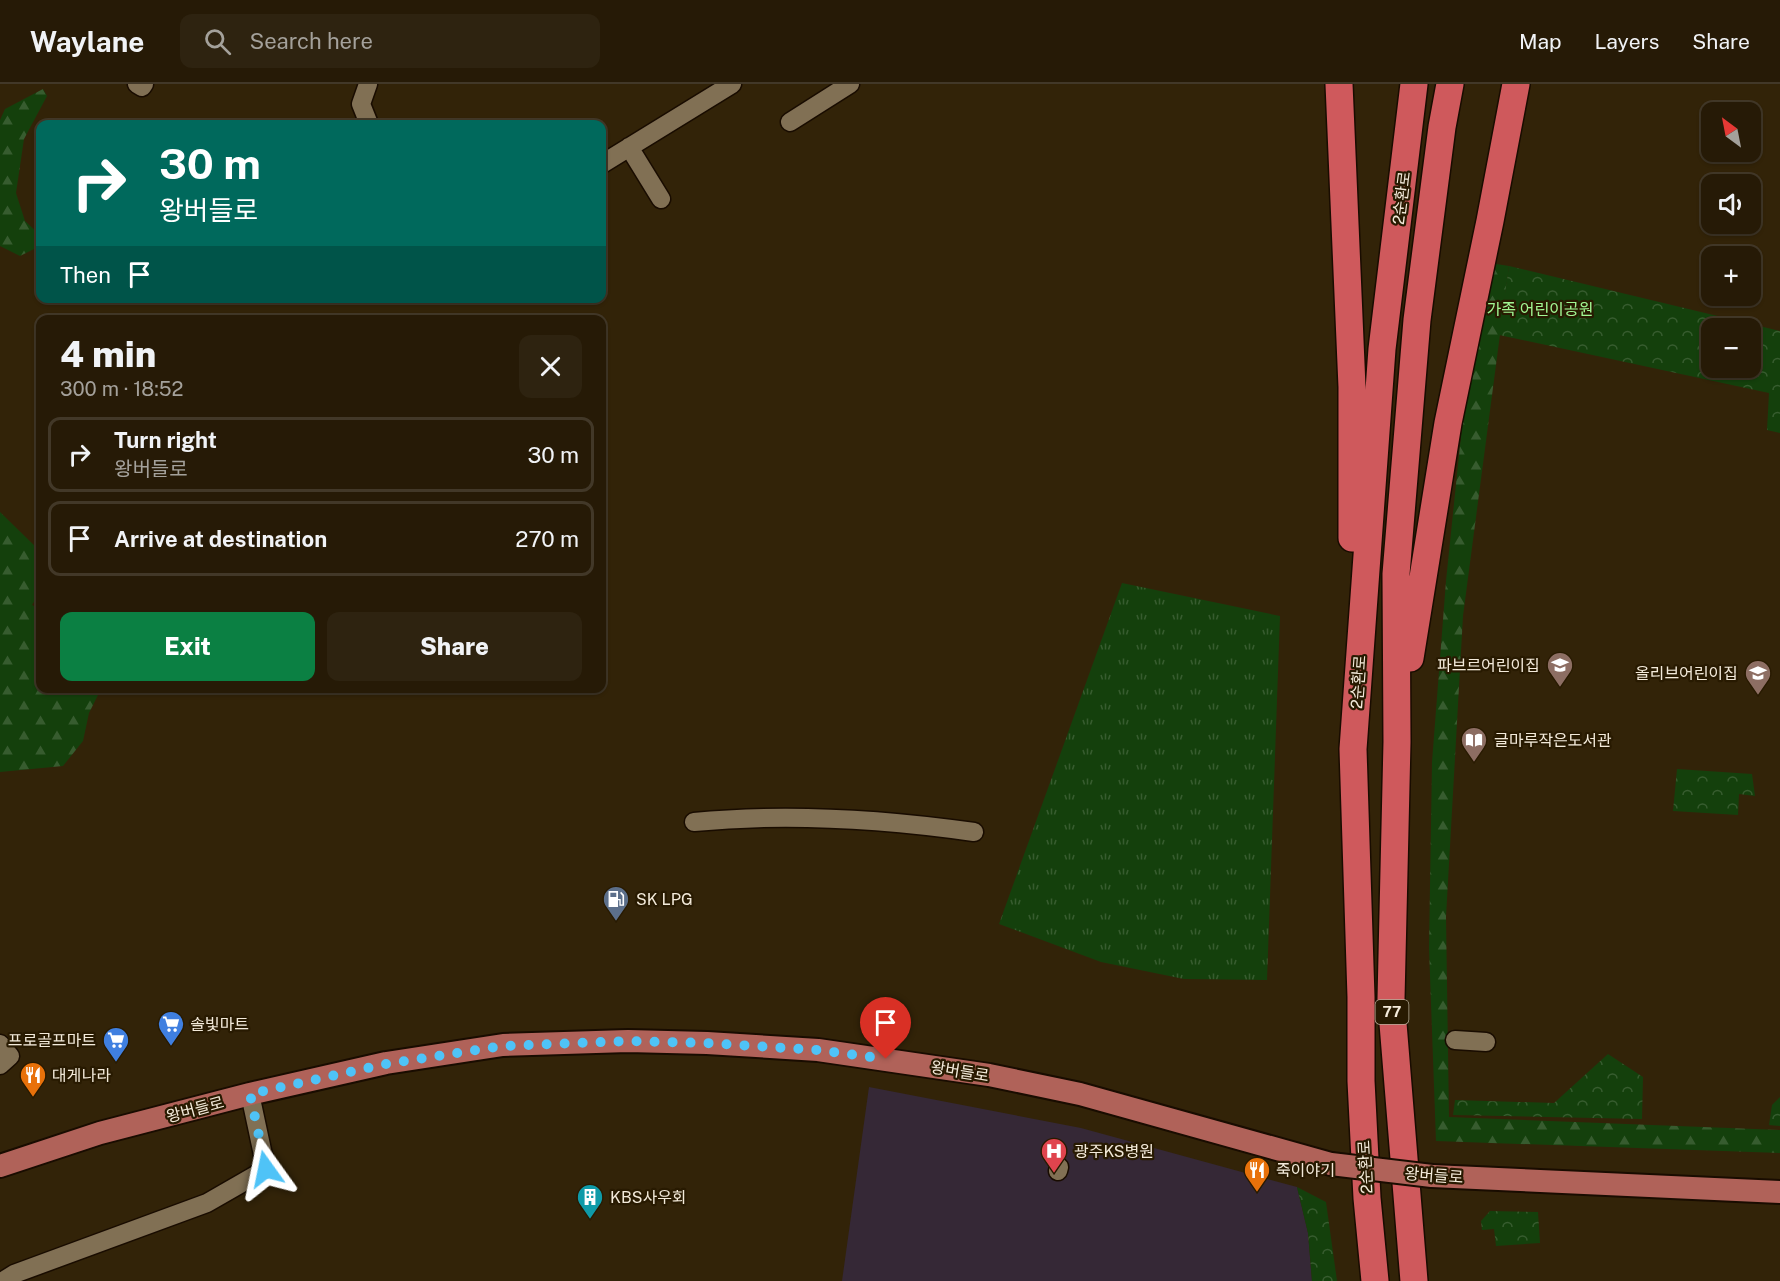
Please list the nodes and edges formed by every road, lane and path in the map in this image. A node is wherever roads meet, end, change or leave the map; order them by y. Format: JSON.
{"nodes":[{"id":1,"x":137,"y":84,"type":"edge"},
{"id":2,"x":144,"y":84,"type":"edge"},
{"id":3,"x":368,"y":84,"type":"edge"},
{"id":4,"x":732,"y":84,"type":"edge"},
{"id":5,"x":850,"y":84,"type":"edge"},
{"id":6,"x":1339,"y":84,"type":"edge"},
{"id":7,"x":1414,"y":84,"type":"edge"},
{"id":8,"x":1439,"y":84,"type":"edge"},
{"id":9,"x":1450,"y":84,"type":"edge"},
{"id":10,"x":1516,"y":84,"type":"edge"},
{"id":11,"x":367,"y":120,"type":"edge"},
{"id":12,"x":790,"y":122,"type":"dead end"},
{"id":13,"x":1442,"y":127,"type":"junction"},
{"id":14,"x":629,"y":147,"type":"junction"},
{"id":15,"x":606,"y":161,"type":"edge"},
{"id":16,"x":661,"y":199,"type":"dead end"},
{"id":17,"x":1397,"y":742,"type":"junction"},
{"id":18,"x":1353,"y":750,"type":"junction"},
{"id":19,"x":694,"y":822,"type":"dead end"},
{"id":20,"x":974,"y":832,"type":"dead end"},
{"id":21,"x":1455,"y":1040,"type":"dead end"},
{"id":22,"x":1486,"y":1042,"type":"dead end"},
{"id":23,"x":0,"y":1044,"type":"edge"},
{"id":24,"x":0,"y":1065,"type":"edge"},
{"id":25,"x":250,"y":1094,"type":"junction"},
{"id":26,"x":0,"y":1166,"type":"edge"},
{"id":27,"x":1780,"y":1192,"type":"edge"},
{"id":28,"x":3,"y":1281,"type":"edge"},
{"id":29,"x":1375,"y":1281,"type":"edge"},
{"id":30,"x":1414,"y":1281,"type":"edge"}],
"edges":[{"from":1,"to":2,"type":"street"},
{"from":3,"to":11,"type":"street"},
{"from":4,"to":14,"type":"street"},
{"from":5,"to":12,"type":"street"},
{"from":6,"to":18,"type":"highway"},
{"from":7,"to":18,"type":"highway","name":"2순환로"},
{"from":8,"to":13,"type":"highway"},
{"from":9,"to":13,"type":"highway"},
{"from":10,"to":17,"type":"highway"},
{"from":13,"to":17,"type":"highway","name":"2순환로"},
{"from":14,"to":15,"type":"street"},
{"from":14,"to":16,"type":"street"},
{"from":17,"to":30,"type":"highway","name":"2순환로","number":"77"},
{"from":18,"to":29,"type":"highway","name":"2순환로","number":"77"},
{"from":19,"to":20,"type":"street"},
{"from":21,"to":22,"type":"street"},
{"from":23,"to":24,"type":"street"},
{"from":25,"to":26,"type":"main road","name":"왕버들로"},
{"from":25,"to":27,"type":"main road","name":"왕버들로","bridge":true},
{"from":25,"to":28,"type":"street"}]}
